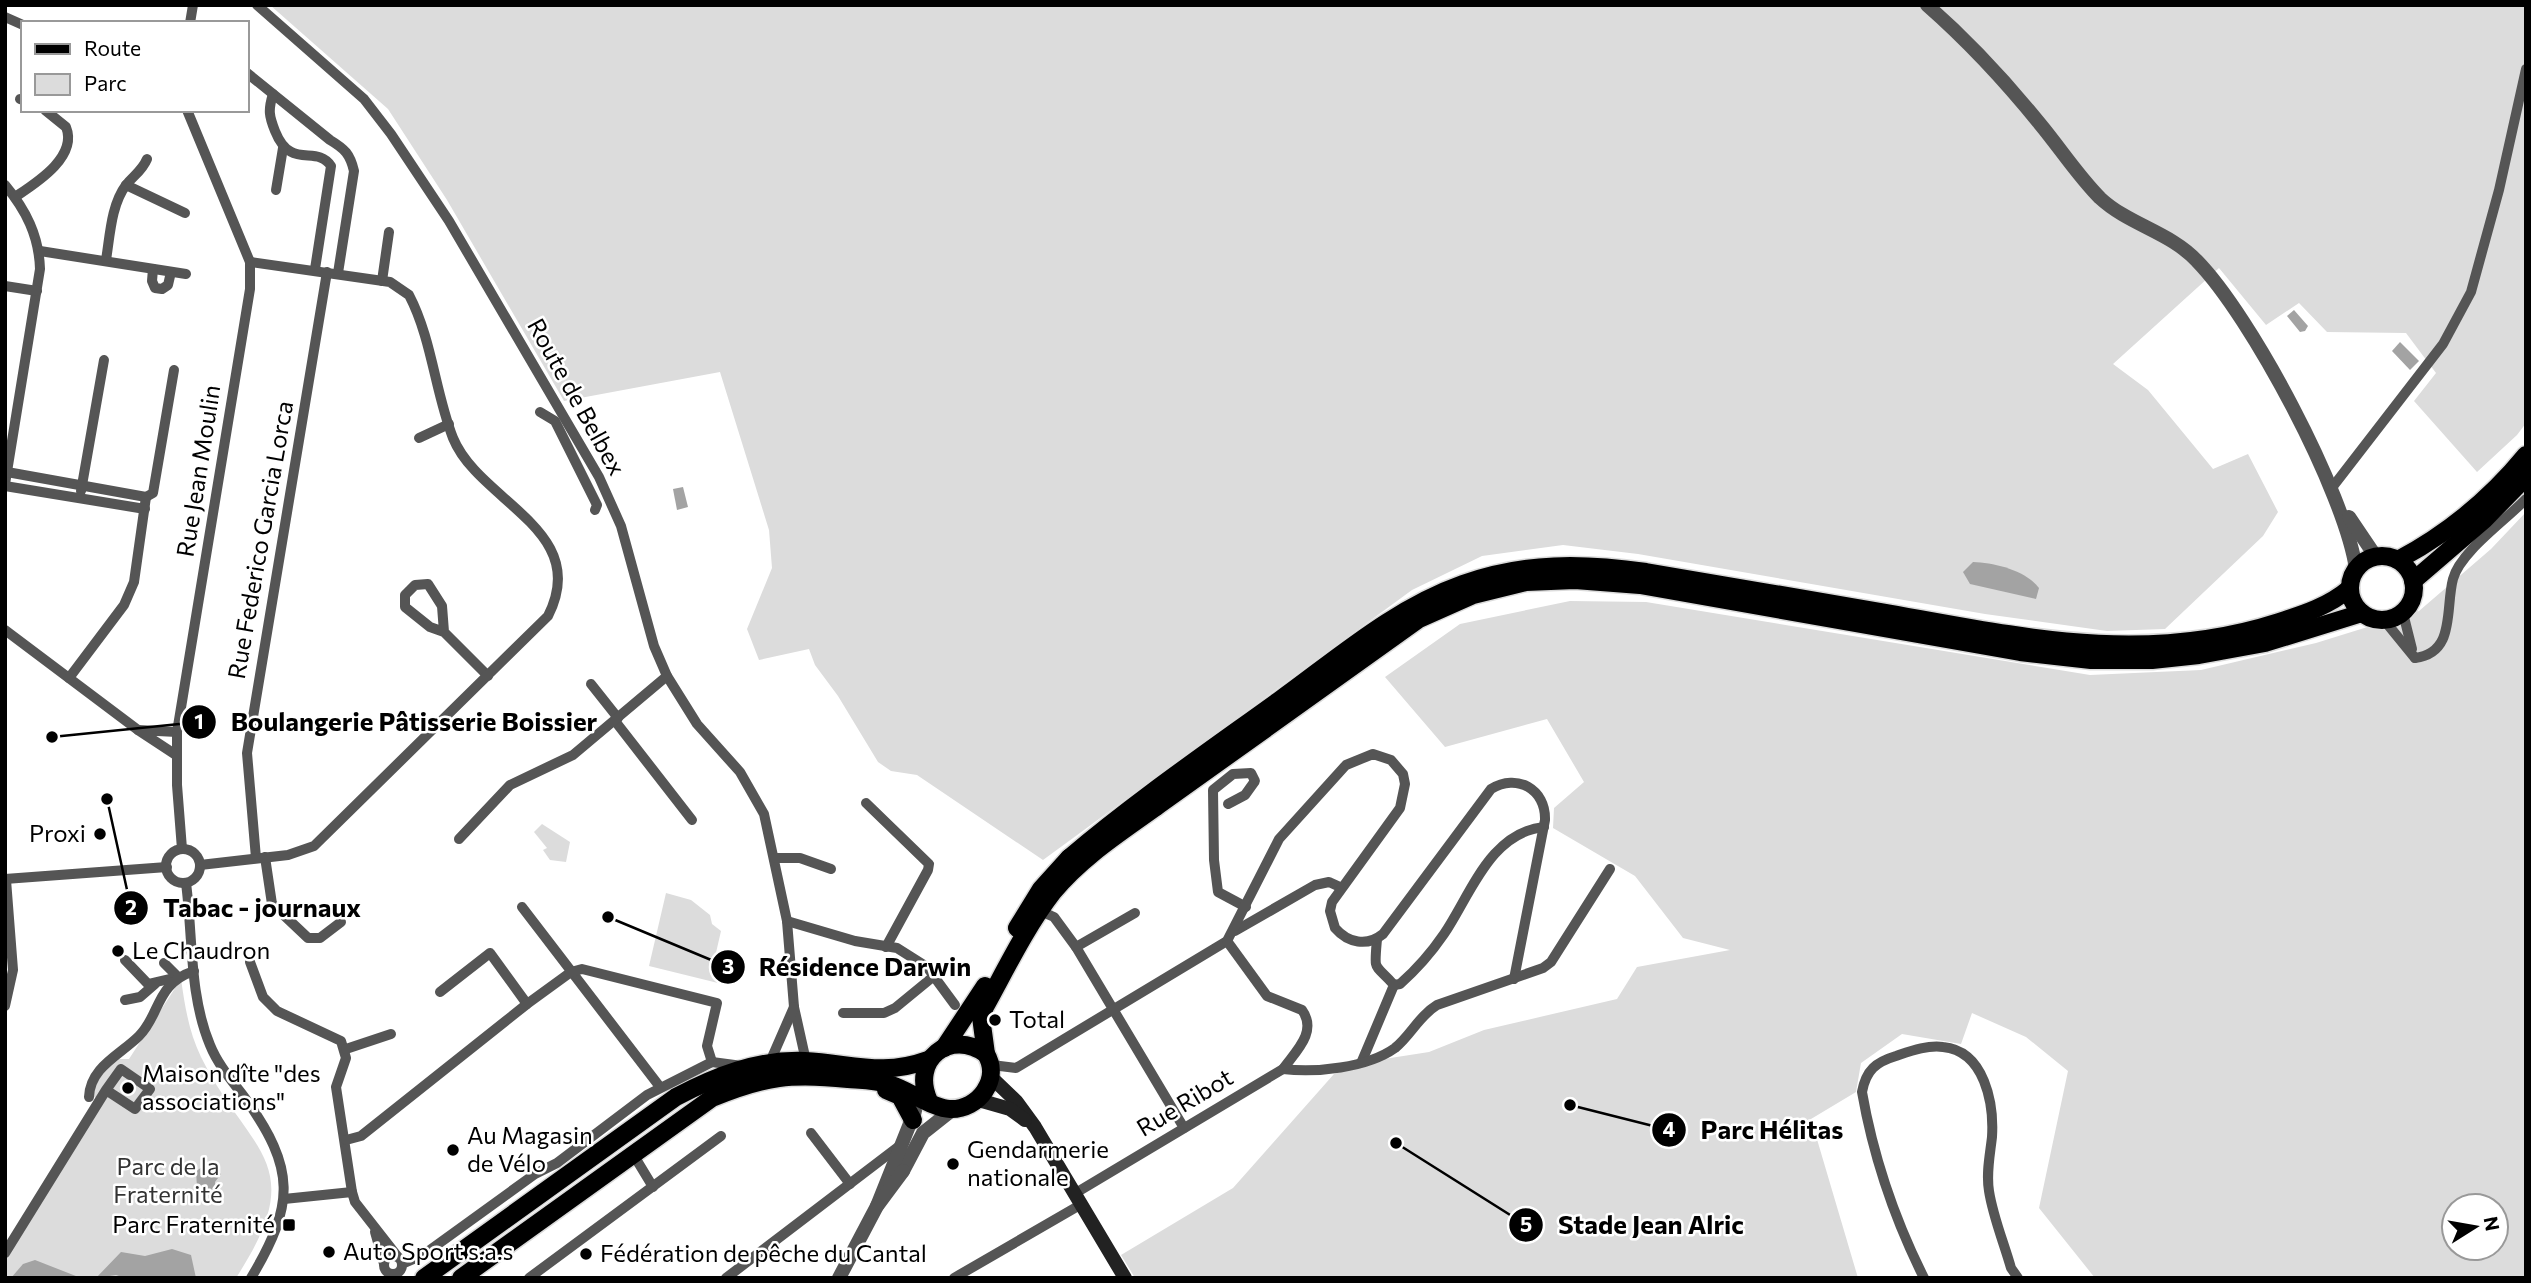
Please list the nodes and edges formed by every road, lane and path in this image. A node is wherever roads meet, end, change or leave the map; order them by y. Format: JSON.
{"nodes":[{"id":1,"x":257,"y":5,"type":"edge"},
{"id":2,"x":1927,"y":5,"type":"edge"},
{"id":3,"x":5,"y":16,"type":"edge"},
{"id":4,"x":21,"y":23,"type":"edge"},
{"id":5,"x":2526,"y":69,"type":"edge"},
{"id":6,"x":248,"y":74,"type":"edge"},
{"id":7,"x":273,"y":94,"type":"junction"},
{"id":8,"x":48,"y":112,"type":"edge"},
{"id":9,"x":188,"y":112,"type":"edge"},
{"id":10,"x":283,"y":148,"type":"junction"},
{"id":11,"x":147,"y":159,"type":"dead end"},
{"id":12,"x":5,"y":185,"type":"edge"},
{"id":13,"x":127,"y":185,"type":"junction"},
{"id":14,"x":276,"y":190,"type":"dead end"},
{"id":15,"x":15,"y":197,"type":"junction"},
{"id":16,"x":186,"y":213,"type":"dead end"},
{"id":17,"x":389,"y":232,"type":"dead end"},
{"id":18,"x":40,"y":251,"type":"junction"},
{"id":19,"x":106,"y":261,"type":"junction"},
{"id":20,"x":250,"y":262,"type":"junction"},
{"id":21,"x":153,"y":269,"type":"junction"},
{"id":22,"x":315,"y":269,"type":"junction"},
{"id":23,"x":171,"y":272,"type":"junction"},
{"id":24,"x":332,"y":272,"type":"junction"},
{"id":25,"x":186,"y":274,"type":"dead end"},
{"id":26,"x":382,"y":281,"type":"junction"},
{"id":27,"x":5,"y":286,"type":"edge"},
{"id":28,"x":37,"y":291,"type":"junction"},
{"id":29,"x":104,"y":360,"type":"dead end"},
{"id":30,"x":174,"y":370,"type":"dead end"},
{"id":31,"x":540,"y":412,"type":"dead end"},
{"id":32,"x":10,"y":422,"type":"edge"},
{"id":33,"x":449,"y":424,"type":"junction"},
{"id":34,"x":419,"y":438,"type":"dead end"},
{"id":35,"x":2526,"y":454,"type":"edge"},
{"id":36,"x":599,"y":477,"type":"junction"},
{"id":37,"x":2526,"y":477,"type":"edge"},
{"id":38,"x":6,"y":481,"type":"edge"},
{"id":39,"x":587,"y":484,"type":"junction"},
{"id":40,"x":82,"y":486,"type":"junction"},
{"id":41,"x":2331,"y":489,"type":"junction"},
{"id":42,"x":80,"y":499,"type":"junction"},
{"id":43,"x":2526,"y":499,"type":"edge"},
{"id":44,"x":146,"y":503,"type":"junction"},
{"id":45,"x":595,"y":510,"type":"dead end"},
{"id":46,"x":2376,"y":557,"type":"junction"},
{"id":47,"x":2398,"y":560,"type":"junction"},
{"id":48,"x":2356,"y":569,"type":"junction"},
{"id":49,"x":2413,"y":581,"type":"junction"},
{"id":50,"x":2350,"y":588,"type":"junction"},
{"id":51,"x":2403,"y":612,"type":"junction"},
{"id":52,"x":2362,"y":613,"type":"junction"},
{"id":53,"x":2384,"y":620,"type":"junction"},
{"id":54,"x":5,"y":630,"type":"edge"},
{"id":55,"x":444,"y":632,"type":"junction"},
{"id":56,"x":2415,"y":658,"type":"junction"},
{"id":57,"x":488,"y":676,"type":"junction"},
{"id":58,"x":667,"y":676,"type":"junction"},
{"id":59,"x":69,"y":678,"type":"junction"},
{"id":60,"x":592,"y":684,"type":"dead end"},
{"id":61,"x":616,"y":719,"type":"junction"},
{"id":62,"x":138,"y":730,"type":"junction"},
{"id":63,"x":177,"y":732,"type":"junction"},
{"id":64,"x":176,"y":755,"type":"junction"},
{"id":65,"x":866,"y":803,"type":"dead end"},
{"id":66,"x":1228,"y":804,"type":"dead end"},
{"id":67,"x":692,"y":820,"type":"dead end"},
{"id":68,"x":1544,"y":827,"type":"junction"},
{"id":69,"x":459,"y":839,"type":"dead end"},
{"id":70,"x":182,"y":849,"type":"junction"},
{"id":71,"x":261,"y":858,"type":"junction"},
{"id":72,"x":775,"y":858,"type":"junction"},
{"id":73,"x":200,"y":866,"type":"junction"},
{"id":74,"x":166,"y":867,"type":"junction"},
{"id":75,"x":831,"y":869,"type":"dead end"},
{"id":76,"x":1610,"y":869,"type":"dead end"},
{"id":77,"x":6,"y":879,"type":"edge"},
{"id":78,"x":186,"y":883,"type":"junction"},
{"id":79,"x":1340,"y":887,"type":"junction"},
{"id":80,"x":523,"y":907,"type":"dead end"},
{"id":81,"x":1246,"y":907,"type":"junction"},
{"id":82,"x":1040,"y":911,"type":"junction"},
{"id":83,"x":1135,"y":913,"type":"dead end"},
{"id":84,"x":787,"y":921,"type":"junction"},
{"id":85,"x":341,"y":922,"type":"dead end"},
{"id":86,"x":1235,"y":930,"type":"junction"},
{"id":87,"x":1377,"y":939,"type":"junction"},
{"id":88,"x":1227,"y":941,"type":"junction"},
{"id":89,"x":886,"y":947,"type":"junction"},
{"id":90,"x":1076,"y":947,"type":"junction"},
{"id":91,"x":125,"y":960,"type":"dead end"},
{"id":92,"x":250,"y":962,"type":"dead end"},
{"id":93,"x":164,"y":963,"type":"dead end"},
{"id":94,"x":194,"y":971,"type":"junction"},
{"id":95,"x":571,"y":972,"type":"junction"},
{"id":96,"x":934,"y":976,"type":"junction"},
{"id":97,"x":178,"y":977,"type":"junction"},
{"id":98,"x":1514,"y":979,"type":"junction"},
{"id":99,"x":1395,"y":985,"type":"junction"},
{"id":100,"x":151,"y":988,"type":"junction"},
{"id":101,"x":440,"y":992,"type":"dead end"},
{"id":102,"x":125,"y":1000,"type":"dead end"},
{"id":103,"x":527,"y":1003,"type":"junction"},
{"id":104,"x":5,"y":1006,"type":"edge"},
{"id":105,"x":955,"y":1006,"type":"dead end"},
{"id":106,"x":794,"y":1007,"type":"junction"},
{"id":107,"x":1112,"y":1010,"type":"junction"},
{"id":108,"x":843,"y":1013,"type":"dead end"},
{"id":109,"x":150,"y":1016,"type":"junction"},
{"id":110,"x":390,"y":1034,"type":"dead end"},
{"id":111,"x":944,"y":1048,"type":"junction"},
{"id":112,"x":346,"y":1049,"type":"junction"},
{"id":113,"x":928,"y":1060,"type":"junction"},
{"id":114,"x":806,"y":1061,"type":"junction"},
{"id":115,"x":1362,"y":1061,"type":"junction"},
{"id":116,"x":712,"y":1062,"type":"junction"},
{"id":117,"x":770,"y":1062,"type":"junction"},
{"id":118,"x":990,"y":1065,"type":"junction"},
{"id":119,"x":748,"y":1067,"type":"junction"},
{"id":120,"x":1283,"y":1069,"type":"junction"},
{"id":121,"x":863,"y":1080,"type":"junction"},
{"id":122,"x":660,"y":1087,"type":"junction"},
{"id":123,"x":106,"y":1090,"type":"dead end"},
{"id":124,"x":924,"y":1093,"type":"junction"},
{"id":125,"x":89,"y":1097,"type":"dead end"},
{"id":126,"x":975,"y":1099,"type":"junction"},
{"id":127,"x":952,"y":1110,"type":"junction"},
{"id":128,"x":913,"y":1120,"type":"junction"},
{"id":129,"x":1035,"y":1127,"type":"junction"},
{"id":130,"x":1184,"y":1128,"type":"junction"},
{"id":131,"x":811,"y":1133,"type":"dead end"},
{"id":132,"x":721,"y":1136,"type":"dead end"},
{"id":133,"x":590,"y":1138,"type":"junction"},
{"id":134,"x":346,"y":1140,"type":"junction"},
{"id":135,"x":905,"y":1141,"type":"junction"},
{"id":136,"x":633,"y":1154,"type":"junction"},
{"id":137,"x":896,"y":1172,"type":"junction"},
{"id":138,"x":563,"y":1173,"type":"junction"},
{"id":139,"x":865,"y":1173,"type":"junction"},
{"id":140,"x":850,"y":1184,"type":"junction"},
{"id":141,"x":653,"y":1186,"type":"junction"},
{"id":142,"x":352,"y":1192,"type":"junction"},
{"id":143,"x":284,"y":1199,"type":"junction"},
{"id":144,"x":1077,"y":1199,"type":"junction"},
{"id":145,"x":365,"y":1214,"type":"junction"},
{"id":146,"x":5,"y":1253,"type":"edge"},
{"id":147,"x":400,"y":1260,"type":"junction"},
{"id":148,"x":251,"y":1278,"type":"edge"},
{"id":149,"x":424,"y":1278,"type":"edge"},
{"id":150,"x":461,"y":1278,"type":"edge"},
{"id":151,"x":529,"y":1278,"type":"edge"},
{"id":152,"x":726,"y":1278,"type":"edge"},
{"id":153,"x":839,"y":1278,"type":"edge"},
{"id":154,"x":954,"y":1278,"type":"edge"},
{"id":155,"x":1125,"y":1278,"type":"edge"},
{"id":156,"x":1924,"y":1278,"type":"edge"},
{"id":157,"x":2018,"y":1278,"type":"edge"}],
"edges":[{"from":1,"to":36,"type":"street","name":"Route de Belbex"},
{"from":2,"to":41,"type":"street"},
{"from":3,"to":4,"type":"street"},
{"from":5,"to":41,"type":"street"},
{"from":6,"to":7,"type":"street"},
{"from":7,"to":10,"type":"street"},
{"from":7,"to":24,"type":"street","name":"Rue Federico Garcia Lorca"},
{"from":8,"to":15,"type":"street"},
{"from":9,"to":20,"type":"street","name":"Rue Jean Moulin"},
{"from":10,"to":14,"type":"street"},
{"from":10,"to":22,"type":"street"},
{"from":11,"to":13,"type":"street"},
{"from":12,"to":15,"type":"street"},
{"from":13,"to":16,"type":"street"},
{"from":13,"to":19,"type":"street"},
{"from":15,"to":18,"type":"street"},
{"from":17,"to":26,"type":"street"},
{"from":18,"to":19,"type":"street"},
{"from":18,"to":28,"type":"street"},
{"from":19,"to":21,"type":"street"},
{"from":20,"to":22,"type":"street"},
{"from":20,"to":63,"type":"street","name":"Rue Jean Moulin"},
{"from":21,"to":23,"type":"street"},
{"from":21,"to":23,"type":"street"},
{"from":22,"to":24,"type":"street"},
{"from":23,"to":25,"type":"street"},
{"from":24,"to":26,"type":"street"},
{"from":24,"to":71,"type":"street","name":"Rue Federico Garcia Lorca"},
{"from":26,"to":33,"type":"street"},
{"from":27,"to":28,"type":"street"},
{"from":28,"to":32,"type":"street"},
{"from":29,"to":40,"type":"street"},
{"from":30,"to":44,"type":"street"},
{"from":31,"to":39,"type":"street"},
{"from":32,"to":38,"type":"street"},
{"from":33,"to":34,"type":"street"},
{"from":33,"to":57,"type":"street"},
{"from":35,"to":47,"type":"main road"},
{"from":36,"to":39,"type":"street"},
{"from":36,"to":58,"type":"street","name":"Route de Belbex"},
{"from":37,"to":49,"type":"main road"},
{"from":38,"to":40,"type":"street"},
{"from":38,"to":42,"type":"street"},
{"from":39,"to":45,"type":"street"},
{"from":40,"to":42,"type":"street"},
{"from":40,"to":44,"type":"street"},
{"from":41,"to":46,"type":"street"},
{"from":41,"to":48,"type":"street"},
{"from":42,"to":44,"type":"street"},
{"from":43,"to":56,"type":"street"},
{"from":44,"to":59,"type":"street"},
{"from":46,"to":47,"type":"main road"},
{"from":46,"to":48,"type":"main road"},
{"from":47,"to":49,"type":"main road"},
{"from":48,"to":50,"type":"main road"},
{"from":49,"to":51,"type":"main road"},
{"from":50,"to":52,"type":"main road"},
{"from":50,"to":111,"type":"main road"},
{"from":51,"to":53,"type":"main road"},
{"from":51,"to":56,"type":"street"},
{"from":52,"to":53,"type":"main road"},
{"from":52,"to":82,"type":"main road"},
{"from":53,"to":56,"type":"street"},
{"from":54,"to":59,"type":"street"},
{"from":55,"to":55,"type":"street"},
{"from":55,"to":57,"type":"street"},
{"from":57,"to":71,"type":"street"},
{"from":58,"to":61,"type":"street"},
{"from":58,"to":72,"type":"street","name":"Route de Belbex"},
{"from":59,"to":62,"type":"street"},
{"from":60,"to":61,"type":"street"},
{"from":61,"to":67,"type":"street"},
{"from":61,"to":69,"type":"street"},
{"from":62,"to":63,"type":"street"},
{"from":62,"to":64,"type":"street"},
{"from":63,"to":64,"type":"street","name":"Rue Jean Moulin"},
{"from":64,"to":70,"type":"street","name":"Rue Jean Moulin"},
{"from":65,"to":89,"type":"street"},
{"from":66,"to":81,"type":"street"},
{"from":68,"to":87,"type":"street"},
{"from":68,"to":98,"type":"street"},
{"from":68,"to":99,"type":"street"},
{"from":70,"to":73,"type":"street"},
{"from":70,"to":74,"type":"street"},
{"from":71,"to":73,"type":"street"},
{"from":71,"to":85,"type":"street","name":"Rue Federico Garcia Lorca"},
{"from":72,"to":75,"type":"street"},
{"from":72,"to":84,"type":"street","name":"Route de Belbex"},
{"from":73,"to":78,"type":"street"},
{"from":74,"to":77,"type":"street"},
{"from":74,"to":78,"type":"street"},
{"from":76,"to":98,"type":"street"},
{"from":77,"to":104,"type":"street"},
{"from":78,"to":94,"type":"street"},
{"from":79,"to":81,"type":"street"},
{"from":79,"to":86,"type":"street"},
{"from":79,"to":87,"type":"street"},
{"from":80,"to":95,"type":"street"},
{"from":81,"to":86,"type":"street"},
{"from":82,"to":90,"type":"street"},
{"from":82,"to":118,"type":"main road"},
{"from":83,"to":90,"type":"street"},
{"from":84,"to":89,"type":"street"},
{"from":84,"to":106,"type":"street","name":"Route de Belbex"},
{"from":86,"to":88,"type":"street"},
{"from":87,"to":99,"type":"street"},
{"from":88,"to":107,"type":"street"},
{"from":88,"to":120,"type":"street"},
{"from":89,"to":96,"type":"street"},
{"from":90,"to":107,"type":"street"},
{"from":91,"to":100,"type":"street"},
{"from":92,"to":112,"type":"street"},
{"from":93,"to":97,"type":"street"},
{"from":94,"to":97,"type":"street"},
{"from":94,"to":143,"type":"street"},
{"from":95,"to":103,"type":"street"},
{"from":95,"to":116,"type":"street"},
{"from":95,"to":122,"type":"street"},
{"from":96,"to":105,"type":"street"},
{"from":96,"to":108,"type":"street"},
{"from":97,"to":100,"type":"street"},
{"from":97,"to":109,"type":"street"},
{"from":98,"to":115,"type":"street"},
{"from":99,"to":115,"type":"street"},
{"from":100,"to":102,"type":"street"},
{"from":100,"to":109,"type":"street"},
{"from":101,"to":103,"type":"street"},
{"from":103,"to":134,"type":"street"},
{"from":106,"to":114,"type":"street","name":"Route de Belbex"},
{"from":106,"to":117,"type":"street","name":"Route de Belbex"},
{"from":107,"to":118,"type":"street"},
{"from":107,"to":130,"type":"street"},
{"from":109,"to":125,"type":"street"},
{"from":110,"to":112,"type":"street"},
{"from":111,"to":113,"type":"main road"},
{"from":111,"to":118,"type":"main road"},
{"from":112,"to":134,"type":"street"},
{"from":113,"to":114,"type":"main road"},
{"from":113,"to":124,"type":"main road"},
{"from":114,"to":117,"type":"main road"},
{"from":115,"to":120,"type":"street"},
{"from":116,"to":119,"type":"street"},
{"from":116,"to":122,"type":"street"},
{"from":117,"to":119,"type":"main road"},
{"from":118,"to":126,"type":"main road"},
{"from":118,"to":129,"type":"main road"},
{"from":119,"to":138,"type":"main road"},
{"from":120,"to":130,"type":"street","name":"Rue Ribot"},
{"from":121,"to":124,"type":"main road"},
{"from":121,"to":128,"type":"main road"},
{"from":121,"to":136,"type":"main road"},
{"from":122,"to":133,"type":"street"},
{"from":123,"to":146,"type":"street"},
{"from":124,"to":127,"type":"main road"},
{"from":124,"to":128,"type":"street"},
{"from":126,"to":127,"type":"main road"},
{"from":126,"to":129,"type":"main road"},
{"from":127,"to":137,"type":"street"},
{"from":128,"to":135,"type":"street"},
{"from":129,"to":144,"type":"main road"},
{"from":130,"to":144,"type":"street","name":"Rue Ribot"},
{"from":131,"to":140,"type":"street"},
{"from":132,"to":141,"type":"street"},
{"from":133,"to":138,"type":"street"},
{"from":133,"to":147,"type":"street"},
{"from":134,"to":142,"type":"street"},
{"from":135,"to":137,"type":"street"},
{"from":135,"to":139,"type":"street"},
{"from":136,"to":141,"type":"street"},
{"from":136,"to":150,"type":"main road"},
{"from":137,"to":139,"type":"street"},
{"from":137,"to":153,"type":"street"},
{"from":138,"to":149,"type":"main road"},
{"from":139,"to":140,"type":"street"},
{"from":140,"to":152,"type":"street"},
{"from":141,"to":151,"type":"street"},
{"from":142,"to":143,"type":"street"},
{"from":142,"to":145,"type":"street"},
{"from":143,"to":148,"type":"street"},
{"from":144,"to":154,"type":"street","name":"Rue Ribot"},
{"from":144,"to":155,"type":"main road"},
{"from":145,"to":147,"type":"street"},
{"from":145,"to":147,"type":"street"},
{"from":156,"to":157,"type":"street"}]}
